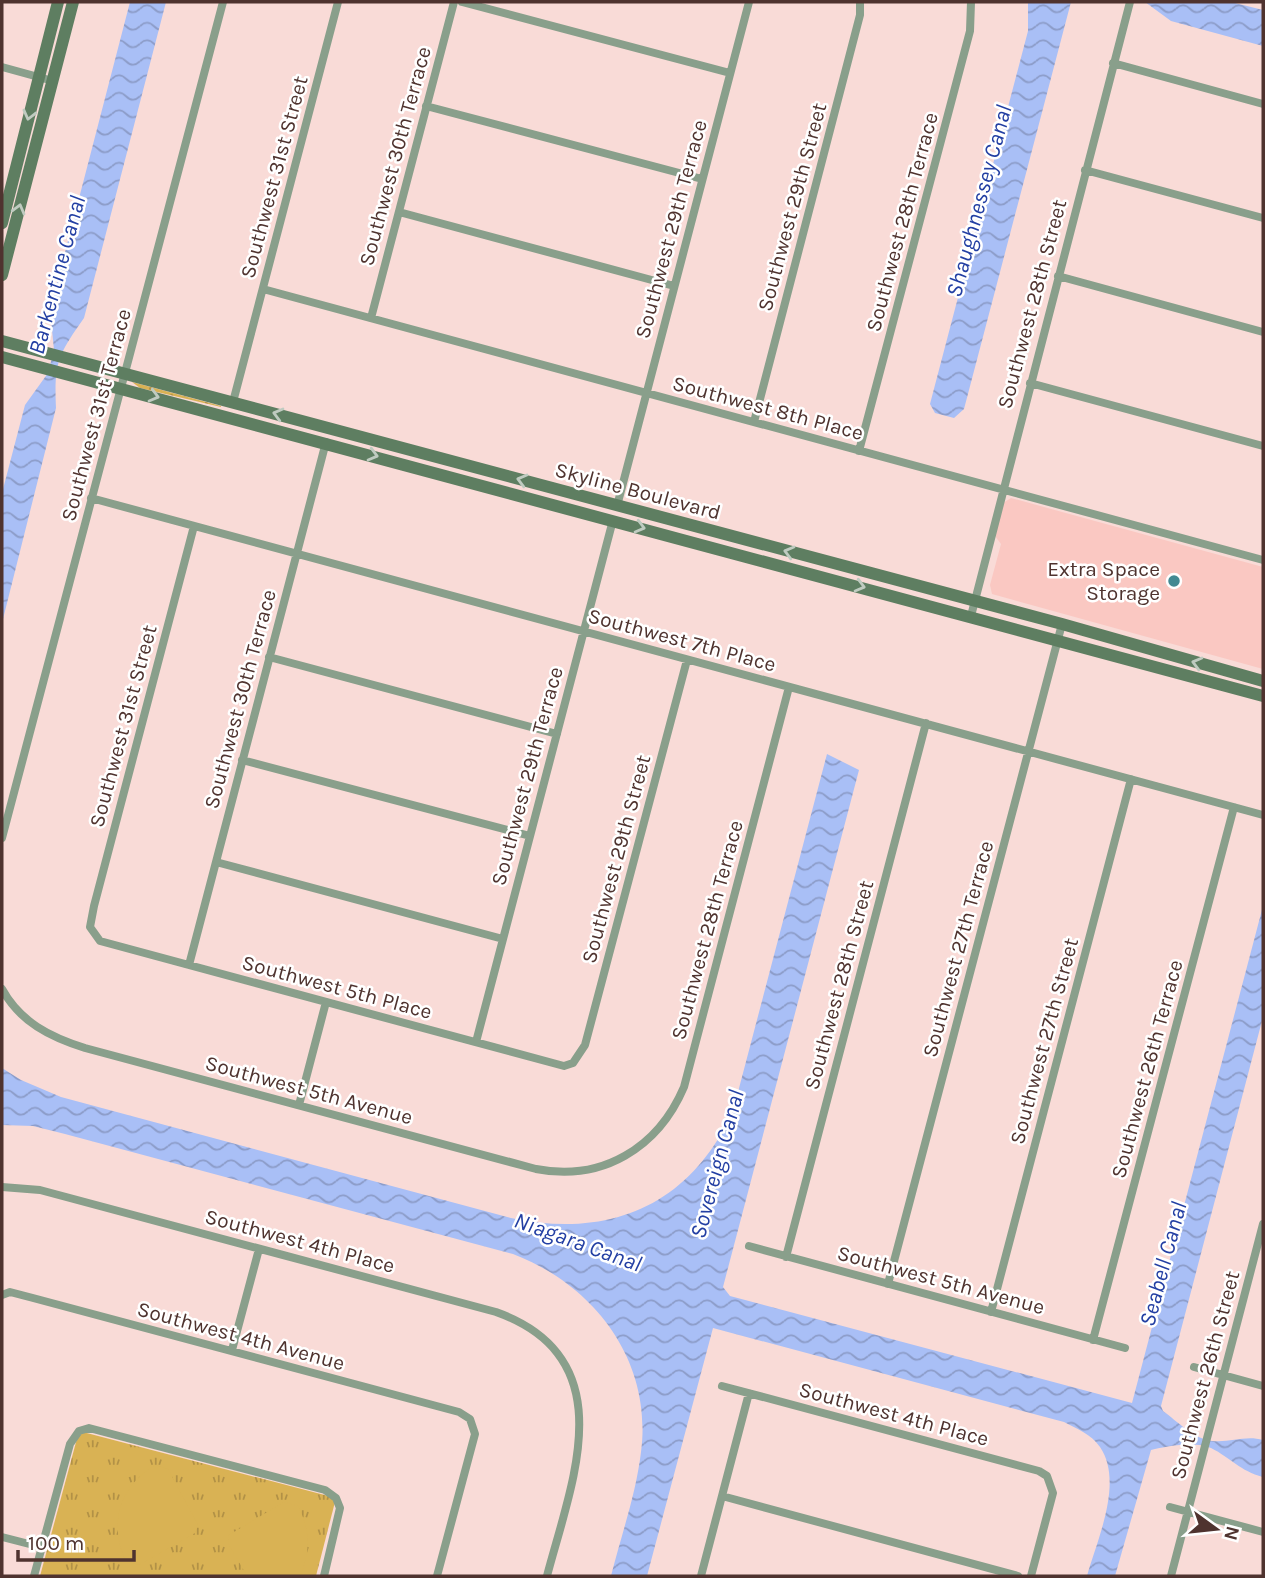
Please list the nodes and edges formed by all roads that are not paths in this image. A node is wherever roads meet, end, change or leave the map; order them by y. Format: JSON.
{"nodes":[{"id":1,"x":58,"y":2,"type":"edge"},
{"id":2,"x":73,"y":2,"type":"edge"},
{"id":3,"x":223,"y":2,"type":"edge"},
{"id":4,"x":338,"y":2,"type":"edge"},
{"id":5,"x":454,"y":2,"type":"edge"},
{"id":6,"x":462,"y":2,"type":"edge"},
{"id":7,"x":748,"y":2,"type":"edge"},
{"id":8,"x":860,"y":2,"type":"edge"},
{"id":9,"x":971,"y":2,"type":"edge"},
{"id":10,"x":1130,"y":2,"type":"edge"},
{"id":11,"x":1113,"y":63,"type":"junction"},
{"id":12,"x":2,"y":67,"type":"edge"},
{"id":13,"x":730,"y":73,"type":"junction"},
{"id":14,"x":39,"y":77,"type":"junction"},
{"id":15,"x":53,"y":81,"type":"junction"},
{"id":16,"x":1263,"y":104,"type":"edge"},
{"id":17,"x":426,"y":106,"type":"junction"},
{"id":18,"x":1086,"y":170,"type":"junction"},
{"id":19,"x":702,"y":180,"type":"junction"},
{"id":20,"x":399,"y":212,"type":"junction"},
{"id":21,"x":1263,"y":218,"type":"edge"},
{"id":22,"x":2,"y":223,"type":"edge"},
{"id":23,"x":2,"y":275,"type":"edge"},
{"id":24,"x":1058,"y":276,"type":"junction"},
{"id":25,"x":674,"y":286,"type":"junction"},
{"id":26,"x":263,"y":289,"type":"junction"},
{"id":27,"x":371,"y":318,"type":"junction"},
{"id":28,"x":1263,"y":332,"type":"edge"},
{"id":29,"x":2,"y":341,"type":"edge"},
{"id":30,"x":2,"y":356,"type":"edge"},
{"id":31,"x":125,"y":374,"type":"junction"},
{"id":32,"x":1030,"y":383,"type":"junction"},
{"id":33,"x":121,"y":388,"type":"junction"},
{"id":34,"x":646,"y":392,"type":"junction"},
{"id":35,"x":233,"y":402,"type":"junction"},
{"id":36,"x":229,"y":416,"type":"junction"},
{"id":37,"x":754,"y":422,"type":"junction"},
{"id":38,"x":329,"y":428,"type":"junction"},
{"id":39,"x":326,"y":442,"type":"junction"},
{"id":40,"x":1263,"y":446,"type":"edge"},
{"id":41,"x":859,"y":451,"type":"junction"},
{"id":42,"x":1002,"y":488,"type":"junction"},
{"id":43,"x":91,"y":498,"type":"junction"},
{"id":44,"x":617,"y":506,"type":"junction"},
{"id":45,"x":613,"y":520,"type":"junction"},
{"id":46,"x":194,"y":526,"type":"junction"},
{"id":47,"x":296,"y":553,"type":"junction"},
{"id":48,"x":1263,"y":559,"type":"edge"},
{"id":49,"x":975,"y":602,"type":"junction"},
{"id":50,"x":971,"y":616,"type":"junction"},
{"id":51,"x":1062,"y":624,"type":"junction"},
{"id":52,"x":584,"y":631,"type":"junction"},
{"id":53,"x":1058,"y":640,"type":"junction"},
{"id":54,"x":269,"y":657,"type":"junction"},
{"id":55,"x":687,"y":660,"type":"junction"},
{"id":56,"x":1263,"y":681,"type":"edge"},
{"id":57,"x":789,"y":687,"type":"junction"},
{"id":58,"x":1263,"y":696,"type":"edge"},
{"id":59,"x":926,"y":723,"type":"junction"},
{"id":60,"x":557,"y":734,"type":"junction"},
{"id":61,"x":1028,"y":751,"type":"junction"},
{"id":62,"x":242,"y":760,"type":"junction"},
{"id":63,"x":1131,"y":779,"type":"junction"},
{"id":64,"x":1234,"y":807,"type":"junction"},
{"id":65,"x":1263,"y":815,"type":"edge"},
{"id":66,"x":530,"y":836,"type":"junction"},
{"id":67,"x":2,"y":838,"type":"edge"},
{"id":68,"x":216,"y":862,"type":"junction"},
{"id":69,"x":93,"y":935,"type":"joint"},
{"id":70,"x":503,"y":939,"type":"junction"},
{"id":71,"x":189,"y":965,"type":"junction"},
{"id":72,"x":3,"y":992,"type":"edge"},
{"id":73,"x":326,"y":1002,"type":"junction"},
{"id":74,"x":476,"y":1042,"type":"junction"},
{"id":75,"x":573,"y":1063,"type":"joint"},
{"id":76,"x":299,"y":1105,"type":"junction"},
{"id":77,"x":621,"y":1160,"type":"joint"},
{"id":78,"x":2,"y":1187,"type":"edge"},
{"id":79,"x":1263,"y":1224,"type":"edge"},
{"id":80,"x":749,"y":1246,"type":"dead end"},
{"id":81,"x":259,"y":1249,"type":"junction"},
{"id":82,"x":786,"y":1256,"type":"junction"},
{"id":83,"x":888,"y":1284,"type":"junction"},
{"id":84,"x":2,"y":1295,"type":"edge"},
{"id":85,"x":991,"y":1312,"type":"junction"},
{"id":86,"x":1093,"y":1340,"type":"junction"},
{"id":87,"x":1125,"y":1348,"type":"dead end"},
{"id":88,"x":232,"y":1350,"type":"junction"},
{"id":89,"x":1194,"y":1367,"type":"dead end"},
{"id":90,"x":1224,"y":1375,"type":"junction"},
{"id":91,"x":1263,"y":1385,"type":"edge"},
{"id":92,"x":722,"y":1386,"type":"dead end"},
{"id":93,"x":749,"y":1393,"type":"junction"},
{"id":94,"x":722,"y":1496,"type":"junction"},
{"id":95,"x":1170,"y":1507,"type":"dead end"},
{"id":96,"x":1187,"y":1511,"type":"junction"},
{"id":97,"x":1263,"y":1532,"type":"edge"},
{"id":98,"x":2,"y":1537,"type":"edge"},
{"id":99,"x":41,"y":1547,"type":"junction"},
{"id":100,"x":34,"y":1576,"type":"edge"},
{"id":101,"x":324,"y":1576,"type":"edge"},
{"id":102,"x":438,"y":1576,"type":"edge"},
{"id":103,"x":547,"y":1576,"type":"edge"},
{"id":104,"x":701,"y":1576,"type":"edge"},
{"id":105,"x":1018,"y":1576,"type":"edge"},
{"id":106,"x":1031,"y":1576,"type":"edge"},
{"id":107,"x":1171,"y":1576,"type":"edge"}],
"edges":[{"from":1,"to":14,"type":"street"},
{"from":2,"to":15,"type":"street"},
{"from":3,"to":31,"type":"street","name":"Southwest 31st Terrace"},
{"from":4,"to":26,"type":"street","name":"Southwest 31st Street"},
{"from":5,"to":17,"type":"street","name":"Southwest 30th Terrace"},
{"from":6,"to":13,"type":"street"},
{"from":7,"to":13,"type":"street","name":"Southwest 29th Terrace"},
{"from":8,"to":37,"type":"street","name":"Southwest 29th Street"},
{"from":9,"to":41,"type":"street","name":"Southwest 28th Terrace"},
{"from":10,"to":11,"type":"street","name":"Southwest 28th Street"},
{"from":11,"to":16,"type":"street"},
{"from":11,"to":18,"type":"street","name":"Southwest 28th Street"},
{"from":12,"to":14,"type":"street"},
{"from":13,"to":19,"type":"street","name":"Southwest 29th Terrace"},
{"from":14,"to":15,"type":"street"},
{"from":14,"to":22,"type":"street","one_way":true},
{"from":23,"to":15,"type":"street","one_way":true},
{"from":17,"to":19,"type":"street"},
{"from":17,"to":20,"type":"street","name":"Southwest 30th Terrace"},
{"from":18,"to":21,"type":"street"},
{"from":18,"to":24,"type":"street","name":"Southwest 28th Street"},
{"from":19,"to":25,"type":"street","name":"Southwest 29th Terrace"},
{"from":20,"to":25,"type":"street"},
{"from":20,"to":27,"type":"street","name":"Southwest 30th Terrace"},
{"from":24,"to":28,"type":"street"},
{"from":24,"to":32,"type":"street","name":"Southwest 28th Street"},
{"from":25,"to":34,"type":"street","name":"Southwest 29th Terrace"},
{"from":26,"to":27,"type":"street","name":"Southwest 8th Place"},
{"from":26,"to":35,"type":"street","name":"Southwest 31st Street"},
{"from":27,"to":34,"type":"street","name":"Southwest 8th Place"},
{"from":29,"to":31,"type":"street","name":"Skyline Boulevard"},
{"from":30,"to":33,"type":"street","name":"Skyline Boulevard"},
{"from":31,"to":33,"type":"street","name":"Southwest 31st Terrace"},
{"from":31,"to":35,"type":"street","name":"Skyline Boulevard"},
{"from":32,"to":40,"type":"street"},
{"from":32,"to":42,"type":"street","name":"Southwest 28th Street"},
{"from":33,"to":36,"type":"street","name":"Skyline Boulevard","one_way":true},
{"from":33,"to":43,"type":"street","name":"Southwest 31st Terrace"},
{"from":34,"to":37,"type":"street","name":"Southwest 8th Place"},
{"from":34,"to":44,"type":"street","name":"Southwest 29th Terrace"},
{"from":35,"to":36,"type":"street"},
{"from":38,"to":35,"type":"street","name":"Skyline Boulevard","one_way":true},
{"from":36,"to":39,"type":"street","name":"Skyline Boulevard"},
{"from":37,"to":41,"type":"street","name":"Southwest 8th Place"},
{"from":38,"to":39,"type":"street"},
{"from":44,"to":38,"type":"street","name":"Skyline Boulevard","one_way":true},
{"from":39,"to":45,"type":"street","name":"Skyline Boulevard","one_way":true},
{"from":39,"to":47,"type":"street","name":"Southwest 30th Terrace"},
{"from":41,"to":42,"type":"street","name":"Southwest 8th Place"},
{"from":42,"to":48,"type":"street","name":"Southwest 8th Place"},
{"from":42,"to":49,"type":"street","name":"Southwest 28th Street"},
{"from":43,"to":46,"type":"street","name":"Southwest 7th Place"},
{"from":43,"to":67,"type":"street","name":"Southwest 31st Terrace"},
{"from":44,"to":45,"type":"street"},
{"from":49,"to":44,"type":"street","name":"Skyline Boulevard","one_way":true},
{"from":45,"to":50,"type":"street","name":"Skyline Boulevard","one_way":true},
{"from":45,"to":52,"type":"street","name":"Southwest 29th Terrace"},
{"from":46,"to":47,"type":"street","name":"Southwest 7th Place"},
{"from":46,"to":69,"type":"street","name":"Southwest 31st Street"},
{"from":47,"to":52,"type":"street","name":"Southwest 7th Place"},
{"from":47,"to":54,"type":"street","name":"Southwest 30th Terrace"},
{"from":49,"to":50,"type":"street","name":"Southwest 28th Street"},
{"from":49,"to":51,"type":"street","name":"Skyline Boulevard"},
{"from":50,"to":53,"type":"street","name":"Skyline Boulevard"},
{"from":51,"to":53,"type":"street","name":"Southwest 27th Terrace"},
{"from":56,"to":51,"type":"street","name":"Skyline Boulevard","one_way":true},
{"from":52,"to":55,"type":"street","name":"Southwest 7th Place"},
{"from":52,"to":60,"type":"street","name":"Southwest 29th Terrace"},
{"from":53,"to":58,"type":"street","name":"Skyline Boulevard"},
{"from":53,"to":61,"type":"street","name":"Southwest 27th Terrace"},
{"from":54,"to":60,"type":"street"},
{"from":54,"to":62,"type":"street","name":"Southwest 30th Terrace"},
{"from":55,"to":57,"type":"street","name":"Southwest 7th Place"},
{"from":55,"to":75,"type":"street","name":"Southwest 29th Street"},
{"from":57,"to":59,"type":"street","name":"Southwest 7th Place"},
{"from":57,"to":77,"type":"street","name":"Southwest 28th Terrace"},
{"from":59,"to":61,"type":"street","name":"Southwest 7th Place"},
{"from":59,"to":82,"type":"street","name":"Southwest 28th Street"},
{"from":60,"to":66,"type":"street","name":"Southwest 29th Terrace"},
{"from":61,"to":63,"type":"street","name":"Southwest 7th Place"},
{"from":61,"to":83,"type":"street","name":"Southwest 27th Terrace"},
{"from":62,"to":66,"type":"street"},
{"from":62,"to":68,"type":"street","name":"Southwest 30th Terrace"},
{"from":63,"to":64,"type":"street","name":"Southwest 7th Place"},
{"from":63,"to":85,"type":"street","name":"Southwest 27th Street"},
{"from":64,"to":65,"type":"street","name":"Southwest 7th Place"},
{"from":64,"to":86,"type":"street","name":"Southwest 26th Terrace"},
{"from":66,"to":70,"type":"street","name":"Southwest 29th Terrace"},
{"from":68,"to":70,"type":"street"},
{"from":68,"to":71,"type":"street","name":"Southwest 30th Terrace"},
{"from":69,"to":71,"type":"street","name":"Southwest 5th Place"},
{"from":70,"to":74,"type":"street","name":"Southwest 29th Terrace"},
{"from":71,"to":73,"type":"street","name":"Southwest 5th Place"},
{"from":72,"to":76,"type":"street","name":"Southwest 5th Avenue"},
{"from":73,"to":74,"type":"street","name":"Southwest 5th Place"},
{"from":73,"to":76,"type":"street"},
{"from":74,"to":75,"type":"street","name":"Southwest 5th Place"},
{"from":76,"to":77,"type":"street","name":"Southwest 5th Avenue"},
{"from":78,"to":81,"type":"street","name":"Southwest 4th Place"},
{"from":79,"to":90,"type":"street","name":"Southwest 26th Street"},
{"from":80,"to":82,"type":"street","name":"Southwest 5th Avenue"},
{"from":81,"to":88,"type":"street"},
{"from":81,"to":103,"type":"street","name":"Southwest 4th Place"},
{"from":82,"to":83,"type":"street","name":"Southwest 5th Avenue"},
{"from":83,"to":85,"type":"street","name":"Southwest 5th Avenue"},
{"from":84,"to":88,"type":"street","name":"Southwest 4th Avenue"},
{"from":85,"to":86,"type":"street","name":"Southwest 5th Avenue"},
{"from":86,"to":87,"type":"street","name":"Southwest 5th Avenue"},
{"from":88,"to":102,"type":"street","name":"Southwest 4th Avenue"},
{"from":89,"to":90,"type":"street"},
{"from":90,"to":91,"type":"street"},
{"from":90,"to":96,"type":"street","name":"Southwest 26th Street"},
{"from":92,"to":93,"type":"street","name":"Southwest 4th Place"},
{"from":93,"to":94,"type":"street"},
{"from":93,"to":106,"type":"street","name":"Southwest 4th Place"},
{"from":94,"to":104,"type":"street"},
{"from":94,"to":105,"type":"street"},
{"from":95,"to":96,"type":"street"},
{"from":96,"to":97,"type":"street"},
{"from":96,"to":107,"type":"street","name":"Southwest 26th Street"},
{"from":98,"to":99,"type":"street"},
{"from":99,"to":100,"type":"street"},
{"from":99,"to":101,"type":"street"}]}
